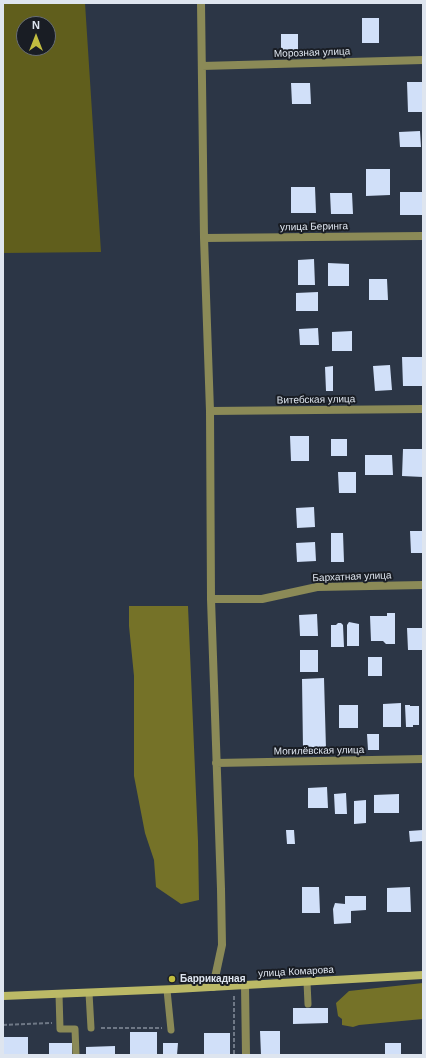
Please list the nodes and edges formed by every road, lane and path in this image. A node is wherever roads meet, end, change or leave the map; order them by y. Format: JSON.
{"nodes":[{"id":1,"x":201,"y":3,"type":"edge"},
{"id":2,"x":423,"y":60,"type":"edge"},
{"id":3,"x":202,"y":66,"type":"junction"},
{"id":4,"x":423,"y":236,"type":"edge"},
{"id":5,"x":204,"y":238,"type":"junction"},
{"id":6,"x":423,"y":409,"type":"edge"},
{"id":7,"x":210,"y":411,"type":"junction"},
{"id":8,"x":423,"y":585,"type":"edge"},
{"id":9,"x":211,"y":599,"type":"junction"},
{"id":10,"x":423,"y":759,"type":"edge"},
{"id":11,"x":216,"y":763,"type":"junction"},
{"id":12,"x":423,"y":975,"type":"edge"},
{"id":13,"x":307,"y":982,"type":"junction"},
{"id":14,"x":245,"y":985,"type":"junction"},
{"id":15,"x":213,"y":987,"type":"junction"},
{"id":16,"x":167,"y":990,"type":"junction"},
{"id":17,"x":89,"y":993,"type":"junction"},
{"id":18,"x":59,"y":994,"type":"junction"},
{"id":19,"x":234,"y":994,"type":"dead end"},
{"id":20,"x":3,"y":996,"type":"edge"},
{"id":21,"x":308,"y":1004,"type":"dead end"},
{"id":22,"x":60,"y":1023,"type":"junction"},
{"id":23,"x":3,"y":1025,"type":"edge"},
{"id":24,"x":91,"y":1028,"type":"joint"},
{"id":25,"x":171,"y":1029,"type":"joint"},
{"id":26,"x":76,"y":1055,"type":"edge"},
{"id":27,"x":234,"y":1055,"type":"edge"},
{"id":28,"x":246,"y":1055,"type":"edge"}],
"edges":[{"from":1,"to":3,"type":"street"},
{"from":2,"to":3,"type":"street","name":"Морозная улица"},
{"from":3,"to":5,"type":"street"},
{"from":4,"to":5,"type":"street","name":"улица Беринга"},
{"from":5,"to":7,"type":"street"},
{"from":6,"to":7,"type":"street","name":"Витебская улица"},
{"from":7,"to":9,"type":"street"},
{"from":8,"to":9,"type":"street","name":"Бархатная улица"},
{"from":9,"to":11,"type":"street"},
{"from":10,"to":11,"type":"street","name":"Могилёвская улица"},
{"from":11,"to":15,"type":"street"},
{"from":12,"to":13,"type":"street","name":"улица Комарова"},
{"from":13,"to":14,"type":"street","name":"улица Комарова"},
{"from":13,"to":21,"type":"lane"},
{"from":14,"to":15,"type":"street","name":"улица Комарова"},
{"from":14,"to":28,"type":"street"},
{"from":15,"to":16,"type":"street","name":"улица Комарова"},
{"from":16,"to":17,"type":"street","name":"улица Комарова"},
{"from":16,"to":25,"type":"lane"},
{"from":17,"to":18,"type":"street","name":"улица Комарова"},
{"from":17,"to":24,"type":"lane"},
{"from":18,"to":20,"type":"street","name":"улица Комарова"},
{"from":18,"to":22,"type":"lane"},
{"from":19,"to":27,"type":"path"},
{"from":22,"to":23,"type":"path"},
{"from":22,"to":26,"type":"lane"},
{"from":24,"to":25,"type":"path"}]}
